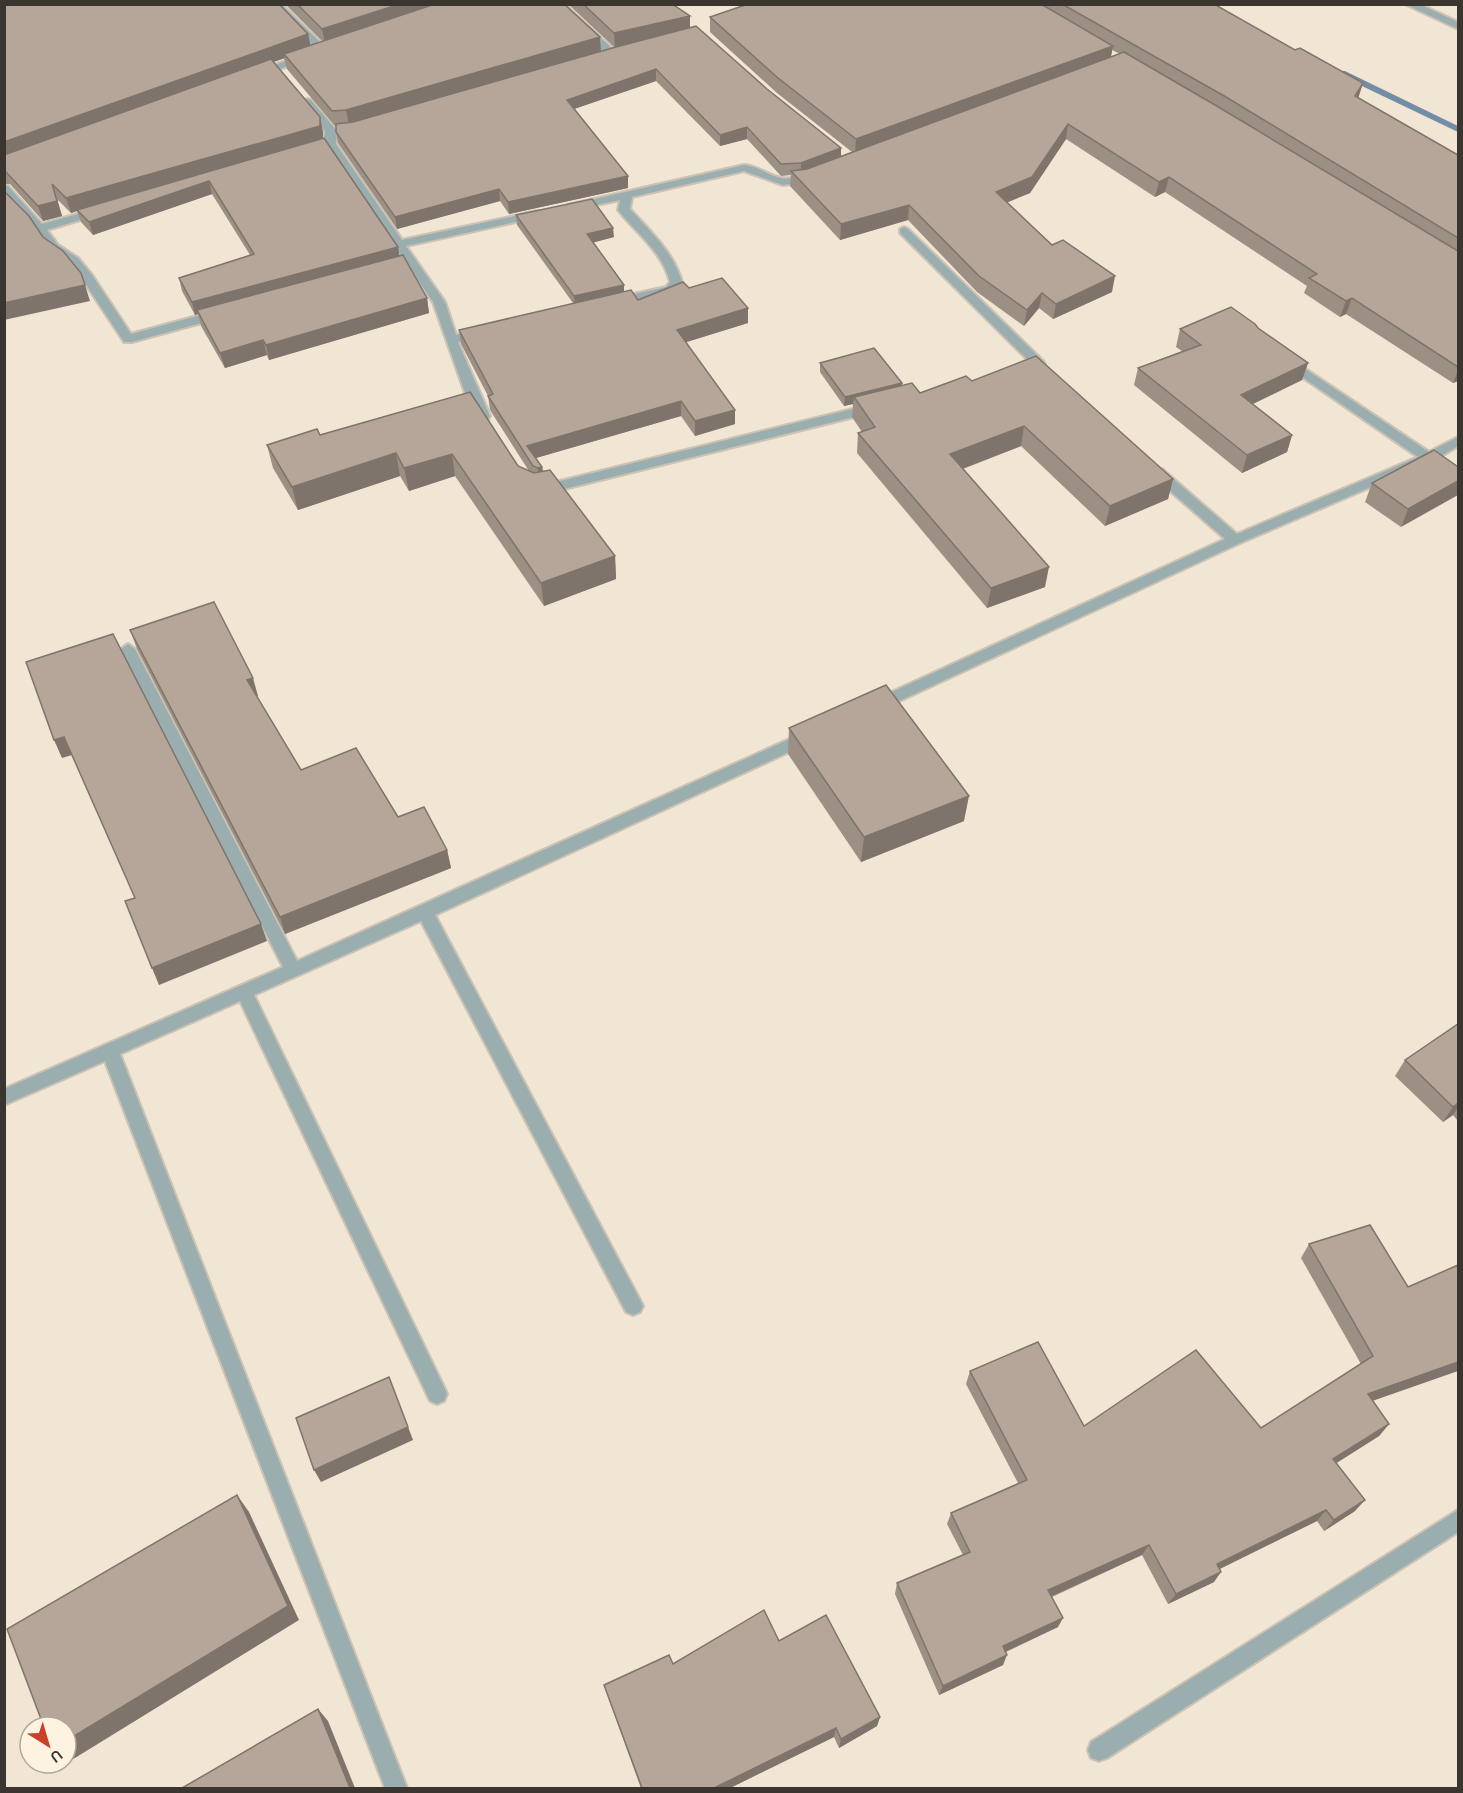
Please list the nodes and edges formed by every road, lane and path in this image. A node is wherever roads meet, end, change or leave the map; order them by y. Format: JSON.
{"nodes":[{"id":1,"x":275,"y":4,"type":"edge"},
{"id":2,"x":557,"y":4,"type":"edge"},
{"id":3,"x":1410,"y":4,"type":"edge"},
{"id":4,"x":1456,"y":22,"type":"edge"},
{"id":5,"x":591,"y":60,"type":"edge"},
{"id":6,"x":243,"y":79,"type":"edge"},
{"id":7,"x":298,"y":91,"type":"edge"},
{"id":8,"x":344,"y":131,"type":"edge"},
{"id":9,"x":327,"y":140,"type":"junction"},
{"id":10,"x":822,"y":172,"type":"edge"},
{"id":11,"x":6,"y":192,"type":"edge"},
{"id":12,"x":627,"y":195,"type":"junction"},
{"id":13,"x":107,"y":208,"type":"edge"},
{"id":14,"x":40,"y":228,"type":"junction"},
{"id":15,"x":904,"y":231,"type":"dead end"},
{"id":16,"x":399,"y":244,"type":"junction"},
{"id":17,"x":600,"y":306,"type":"edge"},
{"id":18,"x":229,"y":312,"type":"edge"},
{"id":19,"x":495,"y":329,"type":"edge"},
{"id":20,"x":451,"y":340,"type":"junction"},
{"id":21,"x":1277,"y":354,"type":"edge"},
{"id":22,"x":1022,"y":369,"type":"edge"},
{"id":23,"x":886,"y":404,"type":"edge"},
{"id":24,"x":492,"y":430,"type":"edge"},
{"id":25,"x":1458,"y":441,"type":"edge"},
{"id":26,"x":1428,"y":458,"type":"junction"},
{"id":27,"x":1149,"y":465,"type":"edge"},
{"id":28,"x":1458,"y":478,"type":"edge"},
{"id":29,"x":528,"y":485,"type":"edge"},
{"id":30,"x":1235,"y":540,"type":"junction"},
{"id":31,"x":128,"y":649,"type":"edge"},
{"id":32,"x":858,"y":714,"type":"edge"},
{"id":33,"x":825,"y":728,"type":"edge"},
{"id":34,"x":425,"y":912,"type":"junction"},
{"id":35,"x":293,"y":970,"type":"junction"},
{"id":36,"x":244,"y":992,"type":"junction"},
{"id":37,"x":110,"y":1050,"type":"junction"},
{"id":38,"x":4,"y":1097,"type":"edge"},
{"id":39,"x":633,"y":1306,"type":"dead end"},
{"id":40,"x":437,"y":1394,"type":"dead end"},
{"id":41,"x":1458,"y":1520,"type":"edge"},
{"id":42,"x":1099,"y":1750,"type":"dead end"},
{"id":43,"x":396,"y":1788,"type":"edge"}],
"edges":[{"from":1,"to":6,"type":"street"},
{"from":2,"to":5,"type":"street"},
{"from":3,"to":4,"type":"street"},
{"from":7,"to":9,"type":"street"},
{"from":8,"to":9,"type":"street"},
{"from":9,"to":16,"type":"street"},
{"from":10,"to":12,"type":"street"},
{"from":11,"to":14,"type":"street"},
{"from":12,"to":16,"type":"street"},
{"from":12,"to":17,"type":"street"},
{"from":13,"to":14,"type":"street"},
{"from":14,"to":18,"type":"street"},
{"from":15,"to":22,"type":"street"},
{"from":16,"to":20,"type":"street"},
{"from":19,"to":20,"type":"street"},
{"from":20,"to":24,"type":"street"},
{"from":21,"to":26,"type":"street"},
{"from":23,"to":29,"type":"street"},
{"from":25,"to":26,"type":"street"},
{"from":26,"to":28,"type":"street"},
{"from":26,"to":30,"type":"street"},
{"from":27,"to":30,"type":"street"},
{"from":30,"to":32,"type":"street"},
{"from":31,"to":35,"type":"street"},
{"from":33,"to":34,"type":"street"},
{"from":34,"to":35,"type":"street"},
{"from":34,"to":39,"type":"street"},
{"from":35,"to":36,"type":"street"},
{"from":36,"to":37,"type":"street"},
{"from":36,"to":40,"type":"street"},
{"from":37,"to":38,"type":"street"},
{"from":37,"to":43,"type":"street"},
{"from":41,"to":42,"type":"street"}]}
